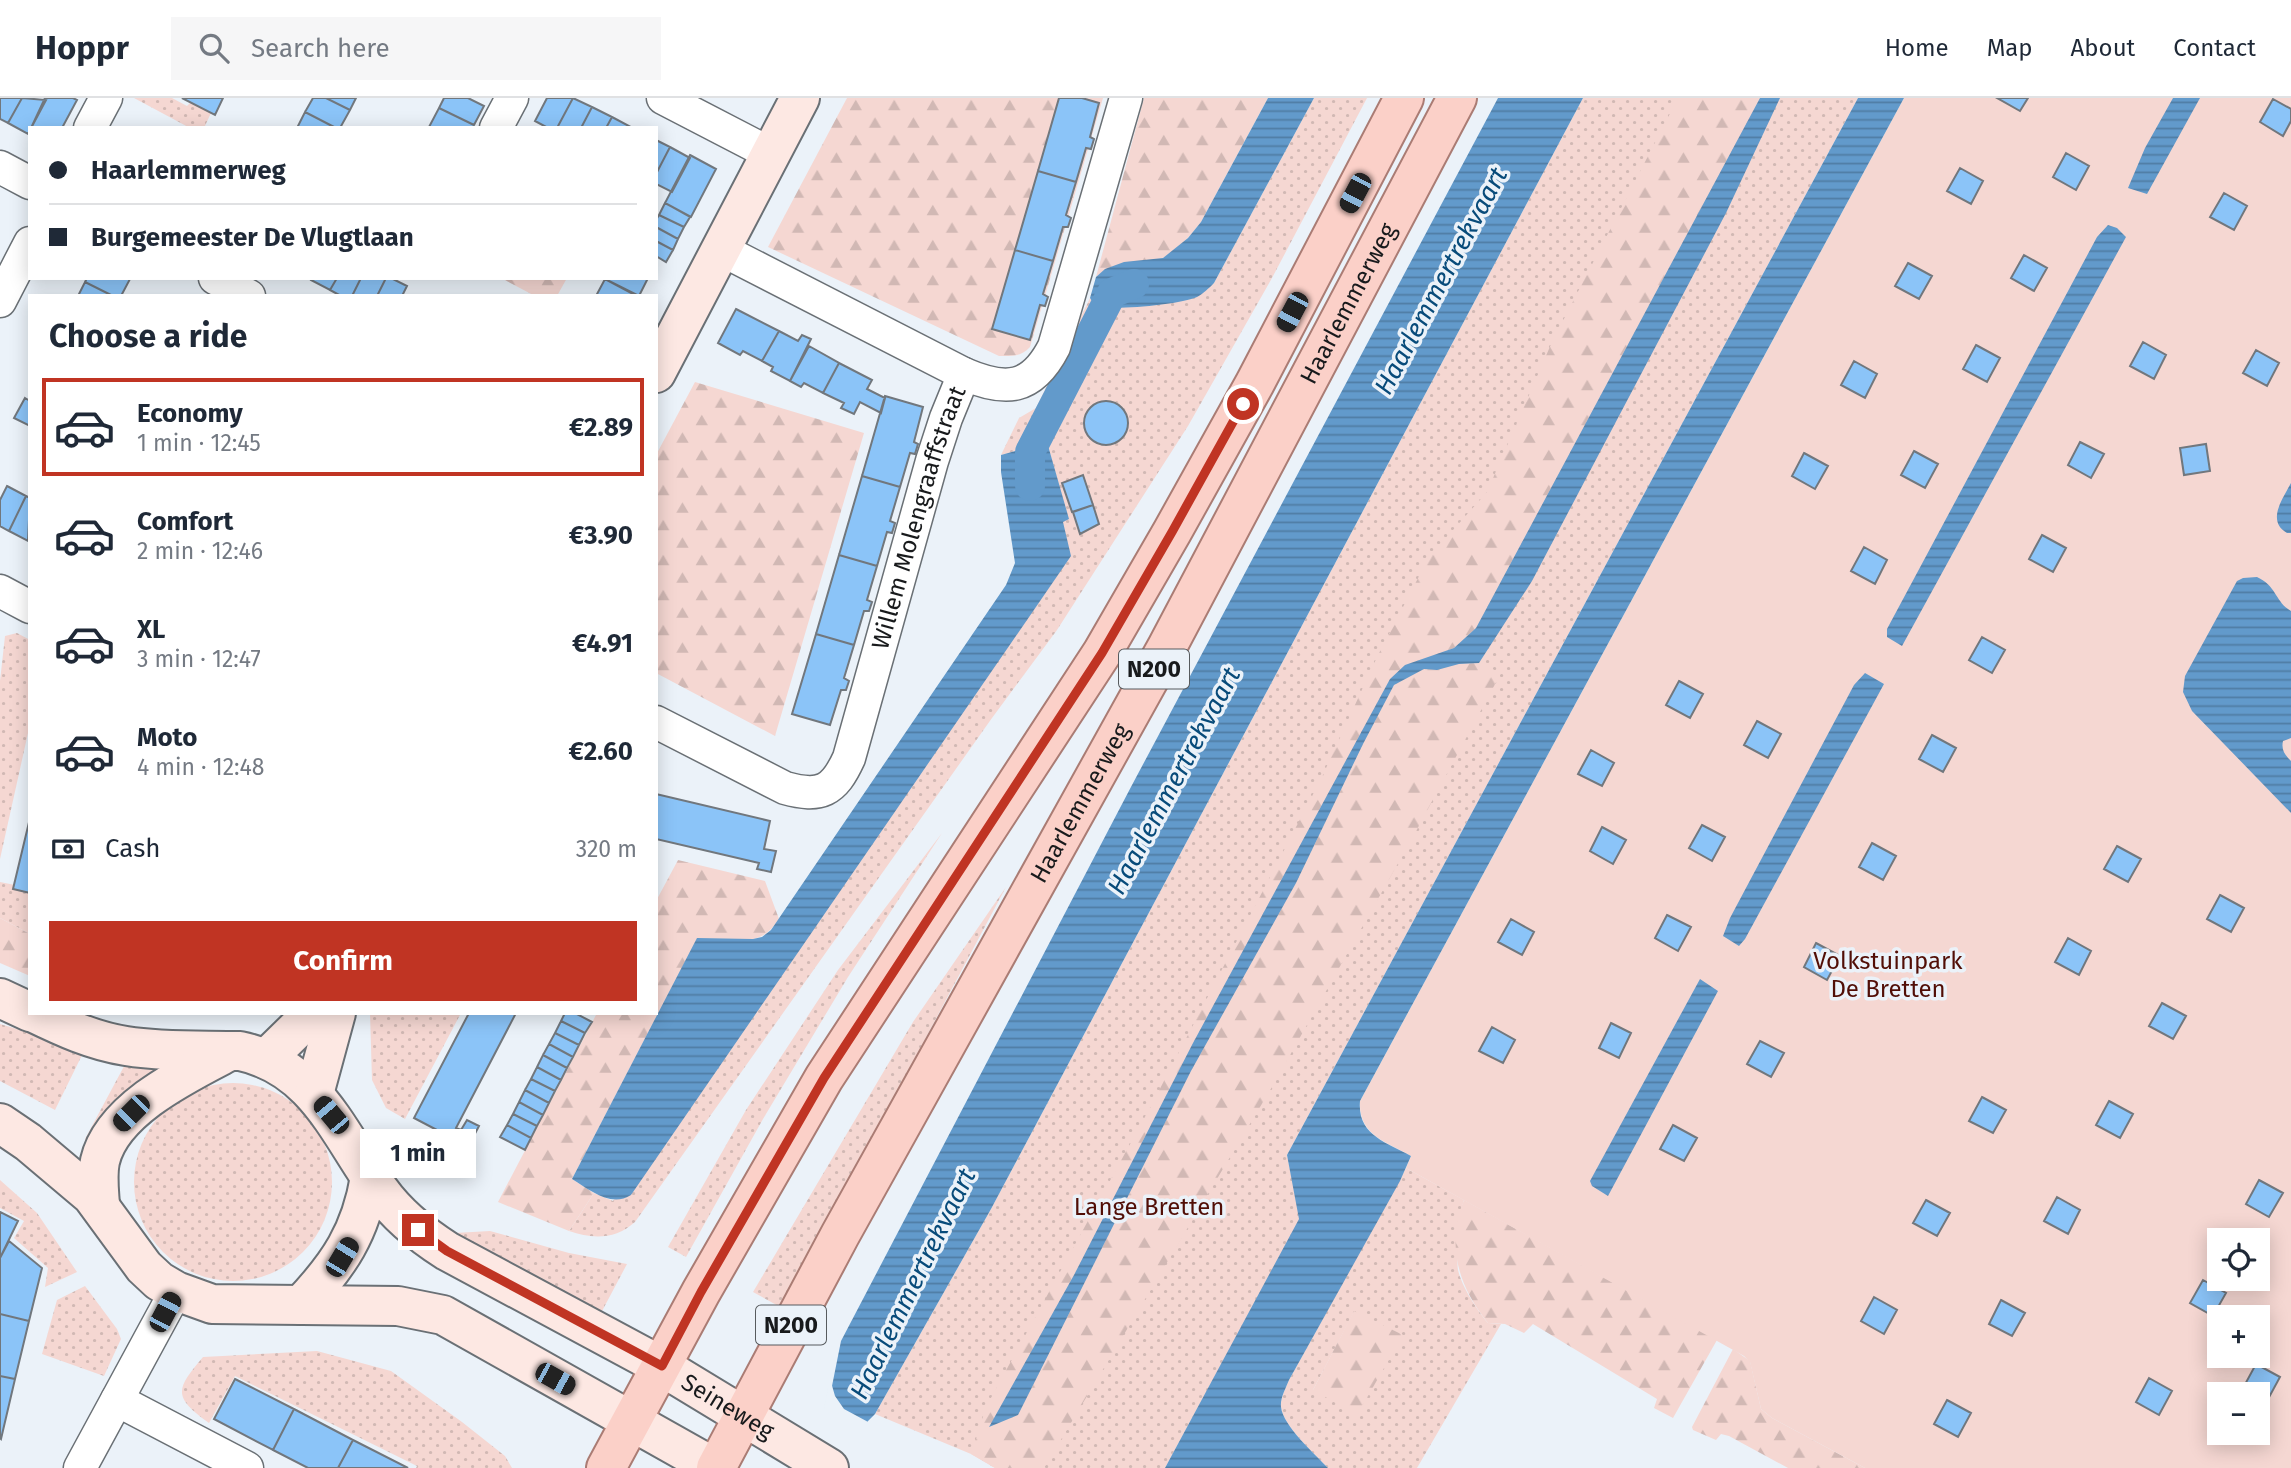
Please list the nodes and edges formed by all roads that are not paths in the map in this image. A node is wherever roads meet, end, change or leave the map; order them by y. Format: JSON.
{"nodes":[{"id":1,"x":106,"y":98,"type":"edge"},
{"id":2,"x":512,"y":98,"type":"edge"},
{"id":3,"x":663,"y":98,"type":"edge"},
{"id":4,"x":800,"y":98,"type":"edge"},
{"id":5,"x":1126,"y":98,"type":"edge"},
{"id":6,"x":1404,"y":98,"type":"edge"},
{"id":7,"x":1457,"y":98,"type":"edge"},
{"id":8,"x":91,"y":126,"type":"edge"},
{"id":9,"x":497,"y":126,"type":"edge"},
{"id":10,"x":771,"y":154,"type":"junction"},
{"id":11,"x":0,"y":167,"type":"edge"},
{"id":12,"x":28,"y":182,"type":"edge"},
{"id":13,"x":28,"y":247,"type":"edge"},
{"id":14,"x":720,"y":249,"type":"junction"},
{"id":15,"x":219,"y":280,"type":"edge"},
{"id":16,"x":245,"y":294,"type":"edge"},
{"id":17,"x":0,"y":302,"type":"edge"},
{"id":18,"x":658,"y":369,"type":"edge"},
{"id":19,"x":964,"y":373,"type":"junction"},
{"id":20,"x":0,"y":592,"type":"edge"},
{"id":21,"x":28,"y":606,"type":"edge"},
{"id":22,"x":658,"y":723,"type":"edge"},
{"id":23,"x":0,"y":998,"type":"edge"},
{"id":24,"x":28,"y":1010,"type":"edge"},
{"id":25,"x":38,"y":1015,"type":"edge"},
{"id":26,"x":310,"y":1015,"type":"edge"},
{"id":27,"x":334,"y":1015,"type":"edge"},
{"id":28,"x":248,"y":1055,"type":"junction"},
{"id":29,"x":314,"y":1094,"type":"junction"},
{"id":30,"x":0,"y":1123,"type":"edge"},
{"id":31,"x":370,"y":1177,"type":"junction"},
{"id":32,"x":100,"y":1205,"type":"junction"},
{"id":33,"x":176,"y":1291,"type":"junction"},
{"id":34,"x":301,"y":1304,"type":"junction"},
{"id":35,"x":662,"y":1366,"type":"junction"},
{"id":36,"x":117,"y":1400,"type":"junction"},
{"id":37,"x":743,"y":1416,"type":"junction"},
{"id":38,"x":632,"y":1420,"type":"junction"},
{"id":39,"x":813,"y":1459,"type":"edge"},
{"id":40,"x":236,"y":1466,"type":"edge"},
{"id":41,"x":80,"y":1468,"type":"edge"},
{"id":42,"x":606,"y":1468,"type":"edge"},
{"id":43,"x":715,"y":1468,"type":"edge"}],
"edges":[{"from":1,"to":8,"type":"street"},
{"from":2,"to":9,"type":"street"},
{"from":3,"to":10,"type":"street"},
{"from":4,"to":10,"type":"main road"},
{"from":5,"to":19,"type":"street","name":"Willem Molengraaffstraat"},
{"from":6,"to":35,"type":"main road","name":"Haarlemmerweg","number":"N200"},
{"from":7,"to":37,"type":"main road","name":"Haarlemmerweg","number":"N200"},
{"from":10,"to":14,"type":"main road"},
{"from":11,"to":12,"type":"street"},
{"from":13,"to":17,"type":"street"},
{"from":14,"to":18,"type":"main road"},
{"from":14,"to":19,"type":"street"},
{"from":15,"to":16,"type":"street"},
{"from":19,"to":22,"type":"street","name":"Willem Molengraaffstraat"},
{"from":20,"to":21,"type":"street"},
{"from":23,"to":24,"type":"main road"},
{"from":25,"to":28,"type":"main road"},
{"from":26,"to":28,"type":"main road"},
{"from":27,"to":29,"type":"main road"},
{"from":28,"to":29,"type":"main road","name":"Seineweg"},
{"from":28,"to":32,"type":"main road"},
{"from":29,"to":31,"type":"main road","name":"Seineweg"},
{"from":30,"to":32,"type":"main road"},
{"from":31,"to":34,"type":"main road"},
{"from":31,"to":35,"type":"main road","name":"Seineweg"},
{"from":32,"to":33,"type":"main road"},
{"from":33,"to":34,"type":"main road"},
{"from":33,"to":36,"type":"street"},
{"from":34,"to":38,"type":"main road"},
{"from":35,"to":37,"type":"main road","name":"Seineweg"},
{"from":35,"to":38,"type":"main road","name":"Haarlemmerweg","number":"N200"},
{"from":36,"to":40,"type":"street"},
{"from":36,"to":41,"type":"street"},
{"from":37,"to":39,"type":"main road","name":"Seineweg"},
{"from":37,"to":43,"type":"main road","name":"Haarlemmerweg","number":"N200"},
{"from":38,"to":42,"type":"main road","name":"Haarlemmerweg","number":"N200"},
{"from":38,"to":43,"type":"main road"}]}
